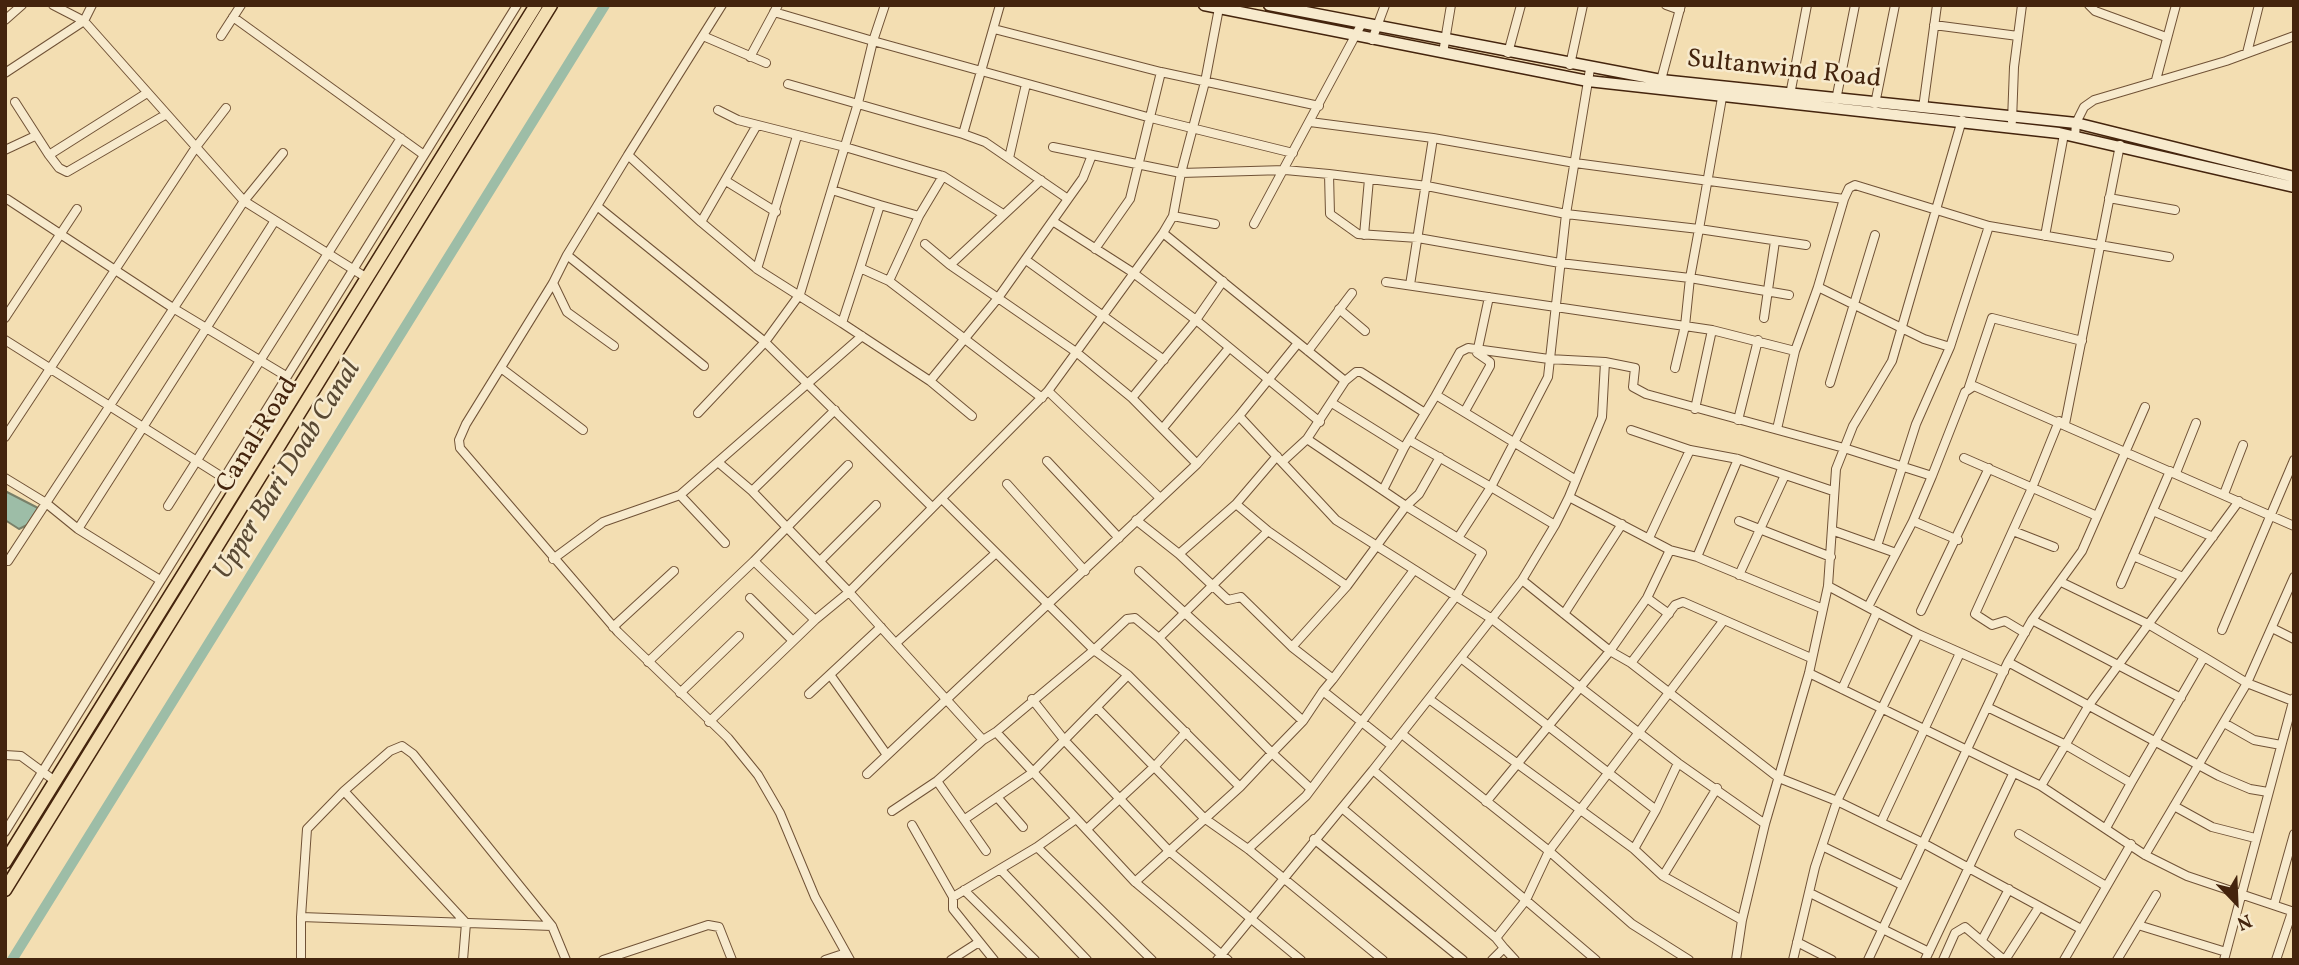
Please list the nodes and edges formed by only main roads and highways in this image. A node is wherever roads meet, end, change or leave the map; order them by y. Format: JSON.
{"nodes":[{"id":1,"x":536,"y":5,"type":"edge"},
{"id":2,"x":551,"y":5,"type":"edge"},
{"id":3,"x":1204,"y":5,"type":"edge"},
{"id":4,"x":1269,"y":5,"type":"edge"},
{"id":5,"x":1722,"y":92,"type":"junction"},
{"id":6,"x":2012,"y":124,"type":"junction"},
{"id":7,"x":2184,"y":156,"type":"junction"},
{"id":8,"x":2294,"y":177,"type":"edge"},
{"id":9,"x":2294,"y":187,"type":"edge"},
{"id":10,"x":5,"y":862,"type":"edge"},
{"id":11,"x":5,"y":890,"type":"edge"}],
"edges":[{"from":1,"to":10,"type":"main road","name":"Canal Road"},
{"from":2,"to":11,"type":"main road","name":"Canal Road"},
{"from":3,"to":5,"type":"main road"},
{"from":4,"to":5,"type":"main road","name":"Sultanwind Road"},
{"from":5,"to":6,"type":"main road"},
{"from":5,"to":6,"type":"main road","name":"Sultanwind Road"},
{"from":6,"to":7,"type":"main road"},
{"from":6,"to":7,"type":"main road","name":"Sultanwind Road"},
{"from":7,"to":8,"type":"main road","name":"Sultanwind Road"},
{"from":7,"to":9,"type":"main road"}]}
